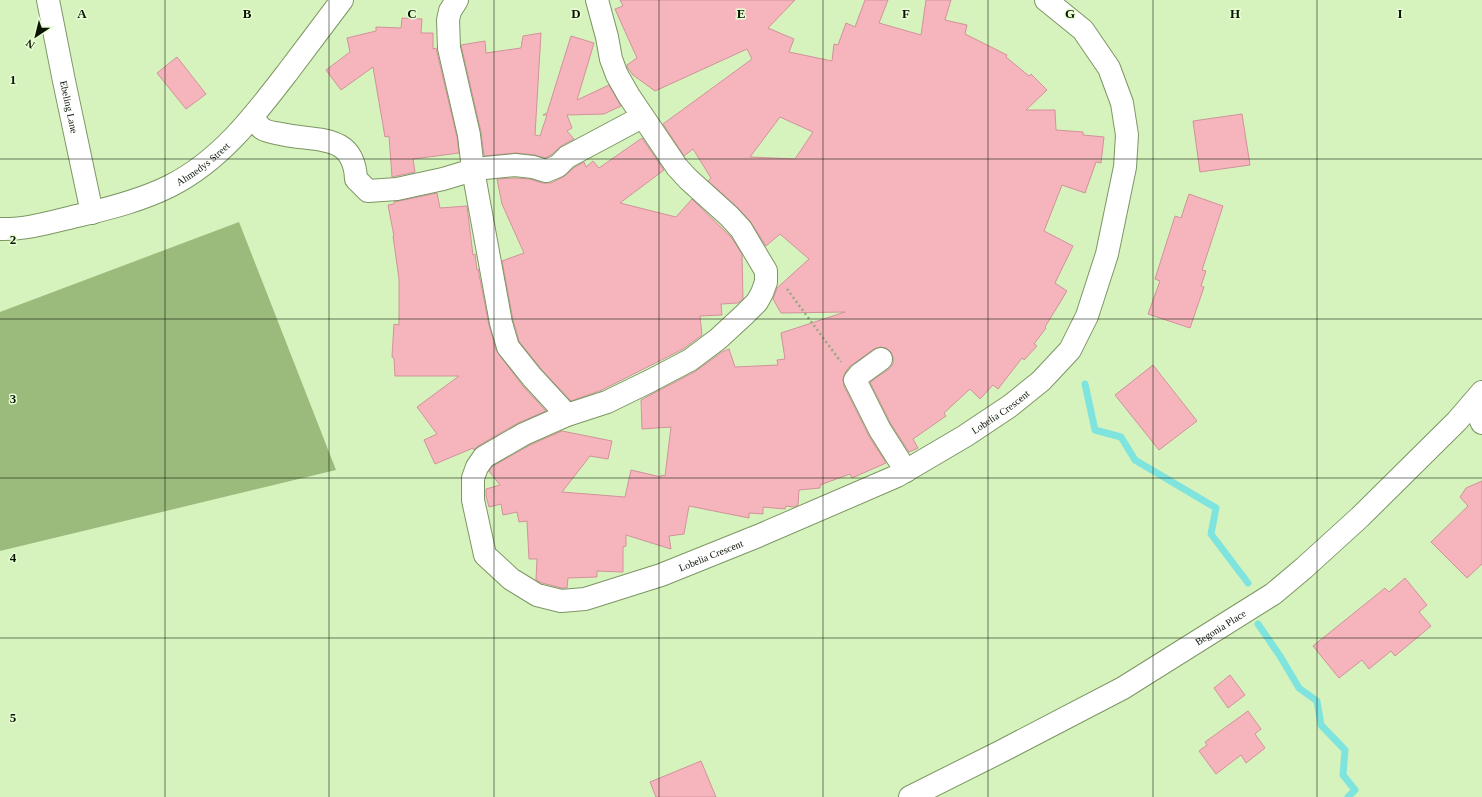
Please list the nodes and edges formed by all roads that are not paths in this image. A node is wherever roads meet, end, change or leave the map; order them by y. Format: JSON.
{"nodes":[{"id":1,"x":48,"y":0,"type":"edge"},
{"id":2,"x":342,"y":0,"type":"edge"},
{"id":3,"x":457,"y":0,"type":"edge"},
{"id":4,"x":597,"y":0,"type":"edge"},
{"id":5,"x":1046,"y":0,"type":"edge"},
{"id":6,"x":253,"y":117,"type":"junction"},
{"id":7,"x":642,"y":117,"type":"junction"},
{"id":8,"x":473,"y":170,"type":"junction"},
{"id":9,"x":92,"y":213,"type":"junction"},
{"id":10,"x":0,"y":229,"type":"edge"},
{"id":11,"x":882,"y":360,"type":"dead end"},
{"id":12,"x":1477,"y":397,"type":"edge"},
{"id":13,"x":567,"y":415,"type":"junction"},
{"id":14,"x":1482,"y":423,"type":"edge"},
{"id":15,"x":906,"y":471,"type":"junction"},
{"id":16,"x":910,"y":797,"type":"edge"}],
"edges":[{"from":1,"to":9,"type":"street","name":"Ebeling Lane"},
{"from":2,"to":6,"type":"street","name":"Ahmedys Street"},
{"from":3,"to":8,"type":"street"},
{"from":4,"to":7,"type":"street"},
{"from":5,"to":15,"type":"street","name":"Lobelia Crescent"},
{"from":6,"to":8,"type":"street"},
{"from":6,"to":9,"type":"street","name":"Ahmedys Street"},
{"from":7,"to":8,"type":"street"},
{"from":7,"to":13,"type":"street","name":"Lobelia Crescent"},
{"from":8,"to":13,"type":"street"},
{"from":9,"to":10,"type":"street","name":"Ahmedys Street"},
{"from":11,"to":15,"type":"street"},
{"from":12,"to":14,"type":"street"},
{"from":12,"to":16,"type":"street","name":"Begonia Place"},
{"from":13,"to":15,"type":"street","name":"Lobelia Crescent"}]}
